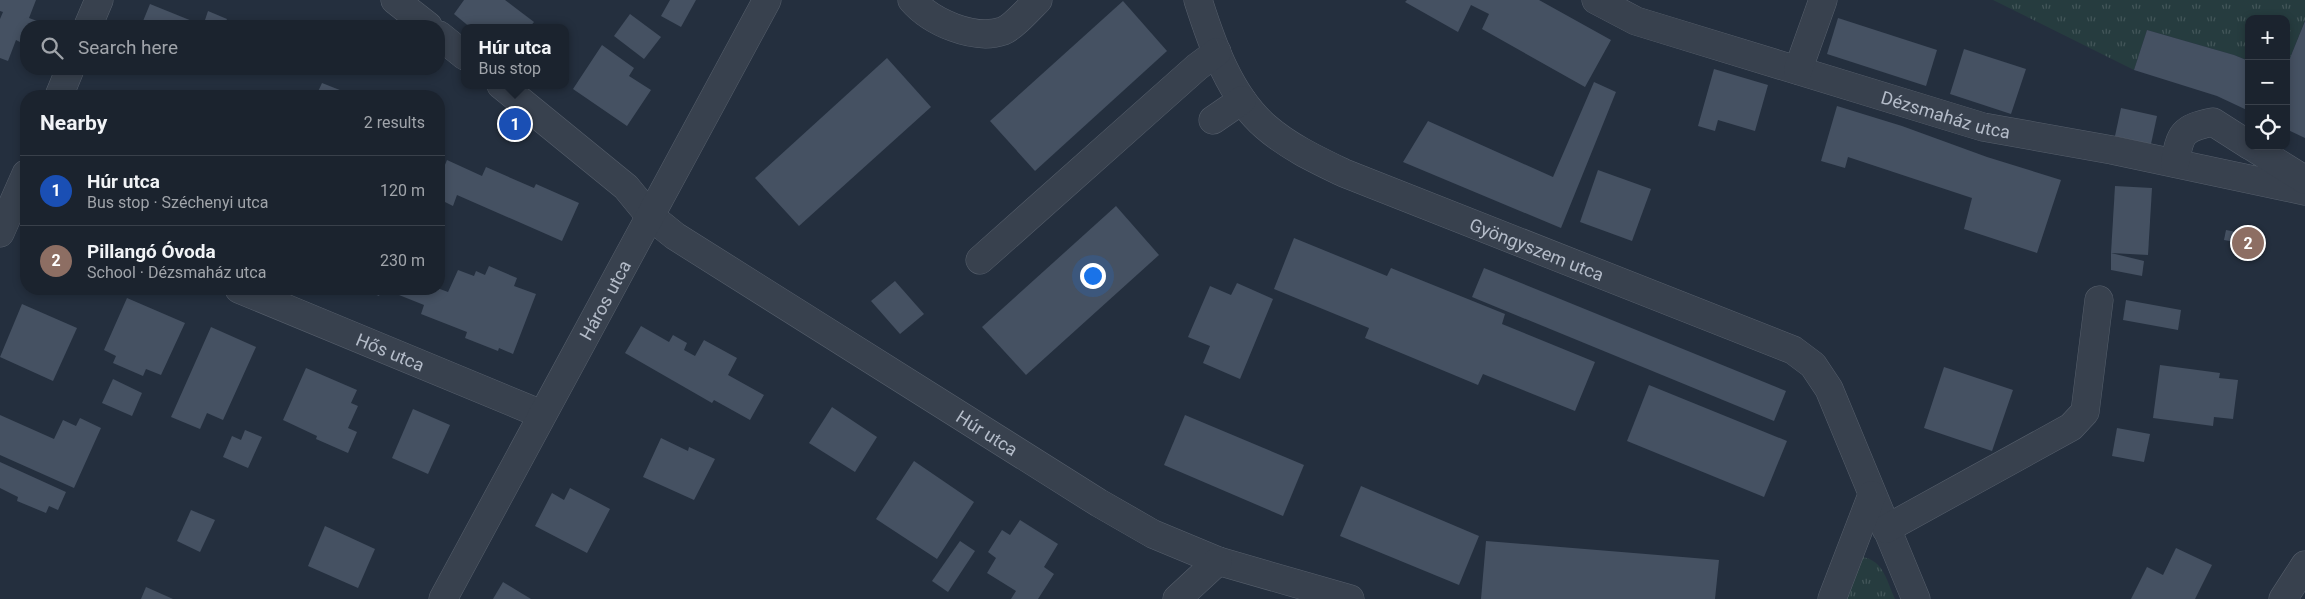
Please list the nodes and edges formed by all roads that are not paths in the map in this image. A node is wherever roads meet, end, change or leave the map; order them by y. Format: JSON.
{"nodes":[{"id":1,"x":100,"y":0,"type":"edge"},
{"id":2,"x":395,"y":0,"type":"edge"},
{"id":3,"x":767,"y":0,"type":"edge"},
{"id":4,"x":912,"y":0,"type":"edge"},
{"id":5,"x":1038,"y":0,"type":"edge"},
{"id":6,"x":1198,"y":0,"type":"edge"},
{"id":7,"x":1596,"y":0,"type":"edge"},
{"id":8,"x":1823,"y":0,"type":"edge"},
{"id":9,"x":91,"y":20,"type":"edge"},
{"id":10,"x":420,"y":20,"type":"edge"},
{"id":11,"x":445,"y":40,"type":"edge"},
{"id":12,"x":1217,"y":52,"type":"junction"},
{"id":13,"x":461,"y":53,"type":"edge"},
{"id":14,"x":1798,"y":70,"type":"junction"},
{"id":15,"x":68,"y":75,"type":"edge"},
{"id":16,"x":506,"y":89,"type":"edge"},
{"id":17,"x":61,"y":90,"type":"edge"},
{"id":18,"x":1242,"y":100,"type":"junction"},
{"id":19,"x":1214,"y":120,"type":"dead end"},
{"id":20,"x":2245,"y":142,"type":"edge"},
{"id":21,"x":2258,"y":150,"type":"edge"},
{"id":22,"x":2175,"y":163,"type":"junction"},
{"id":23,"x":2305,"y":180,"type":"edge"},
{"id":24,"x":17,"y":191,"type":"edge"},
{"id":25,"x":2305,"y":191,"type":"edge"},
{"id":26,"x":649,"y":215,"type":"junction"},
{"id":27,"x":0,"y":233,"type":"edge"},
{"id":28,"x":980,"y":260,"type":"dead end"},
{"id":29,"x":254,"y":295,"type":"edge"},
{"id":30,"x":2099,"y":300,"type":"dead end"},
{"id":31,"x":542,"y":414,"type":"junction"},
{"id":32,"x":1872,"y":495,"type":"junction"},
{"id":33,"x":1886,"y":530,"type":"junction"},
{"id":34,"x":1218,"y":561,"type":"junction"},
{"id":35,"x":2305,"y":564,"type":"edge"},
{"id":36,"x":442,"y":599,"type":"edge"},
{"id":37,"x":1177,"y":599,"type":"edge"},
{"id":38,"x":1350,"y":599,"type":"edge"},
{"id":39,"x":1832,"y":599,"type":"edge"},
{"id":40,"x":1916,"y":599,"type":"edge"},
{"id":41,"x":2283,"y":599,"type":"edge"}],
"edges":[{"from":1,"to":9,"type":"street"},
{"from":2,"to":10,"type":"street"},
{"from":3,"to":26,"type":"street","name":"Háros utca"},
{"from":4,"to":5,"type":"street"},
{"from":6,"to":12,"type":"street","name":"Gyöngyszem utca"},
{"from":7,"to":14,"type":"street","name":"Dézsmaház utca"},
{"from":8,"to":14,"type":"street"},
{"from":11,"to":13,"type":"street"},
{"from":12,"to":18,"type":"street","name":"Gyöngyszem utca"},
{"from":12,"to":28,"type":"street"},
{"from":14,"to":22,"type":"street","name":"Dézsmaház utca"},
{"from":15,"to":17,"type":"street"},
{"from":16,"to":26,"type":"street","name":"Húr utca"},
{"from":18,"to":19,"type":"street"},
{"from":18,"to":32,"type":"street","name":"Gyöngyszem utca"},
{"from":20,"to":22,"type":"street"},
{"from":21,"to":23,"type":"street"},
{"from":22,"to":25,"type":"street","name":"Dézsmaház utca"},
{"from":24,"to":27,"type":"street"},
{"from":26,"to":31,"type":"street","name":"Háros utca"},
{"from":26,"to":34,"type":"street","name":"Húr utca"},
{"from":29,"to":31,"type":"street","name":"Hős utca"},
{"from":30,"to":33,"type":"street"},
{"from":31,"to":36,"type":"street","name":"Háros utca"},
{"from":32,"to":33,"type":"street","name":"Gyöngyszem utca"},
{"from":32,"to":39,"type":"street"},
{"from":33,"to":40,"type":"street","name":"Gyöngyszem utca"},
{"from":34,"to":37,"type":"street"},
{"from":34,"to":38,"type":"street","name":"Húr utca"},
{"from":35,"to":41,"type":"street"}]}
